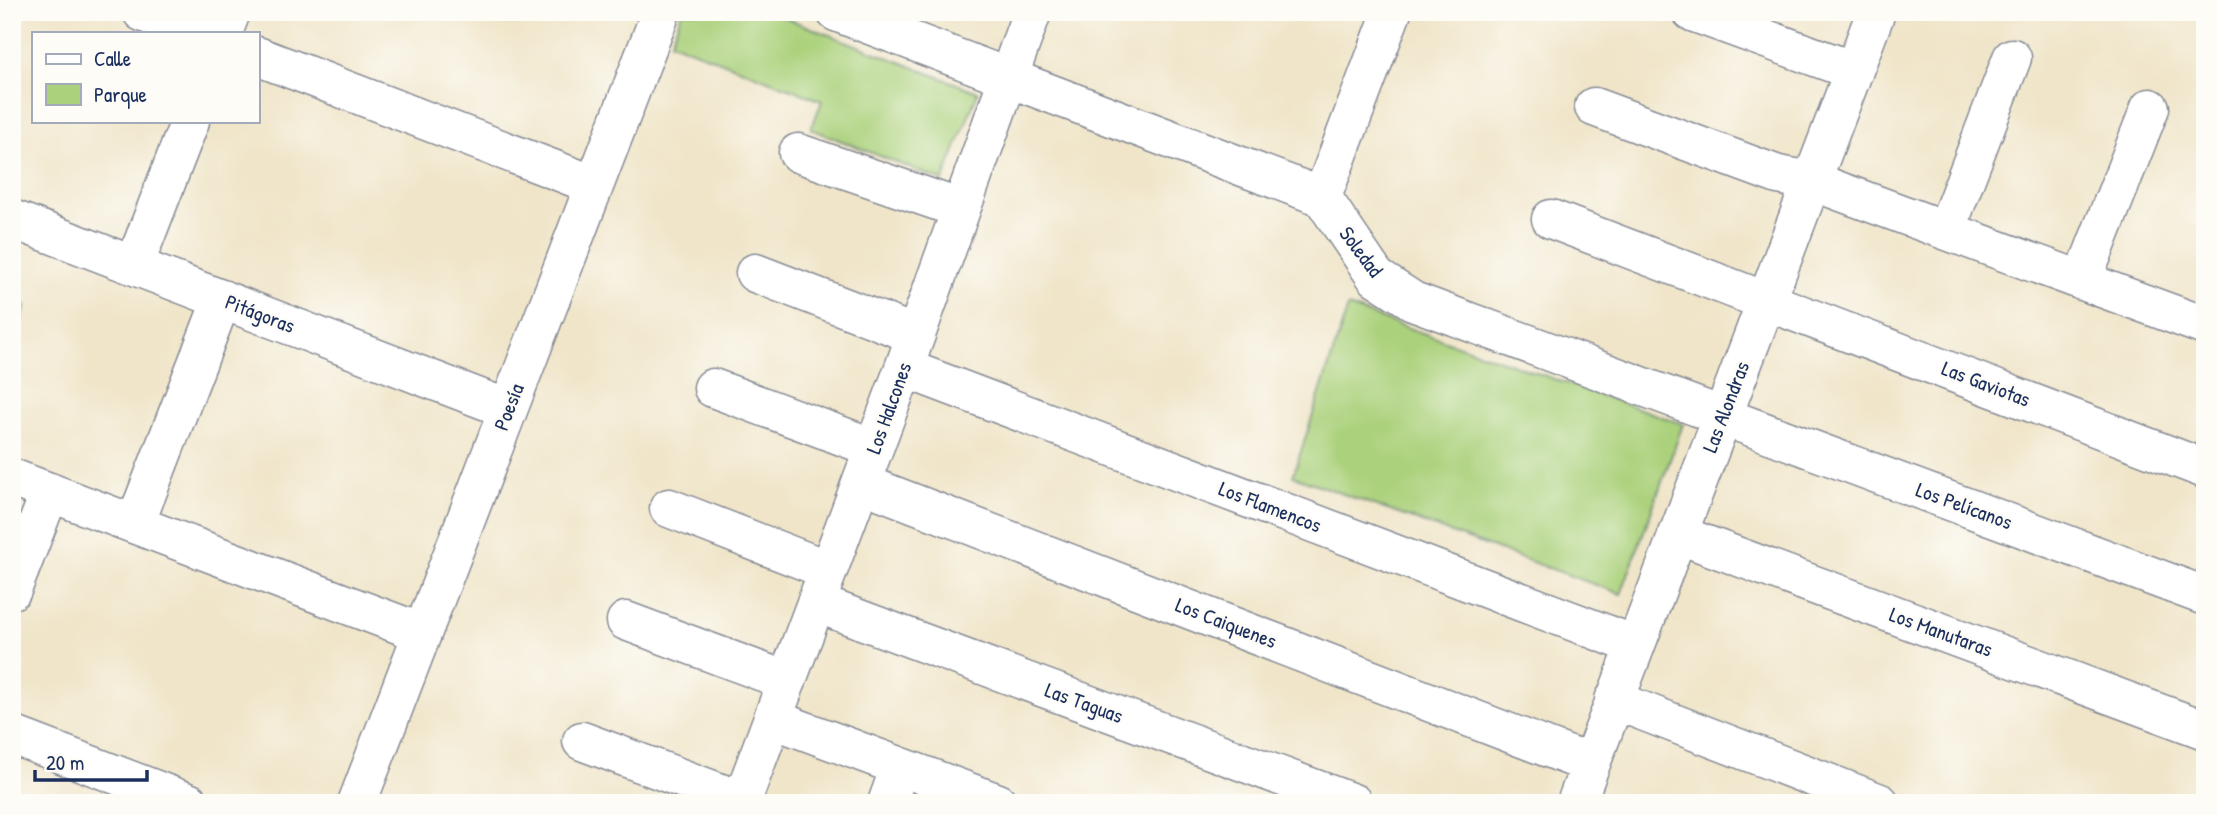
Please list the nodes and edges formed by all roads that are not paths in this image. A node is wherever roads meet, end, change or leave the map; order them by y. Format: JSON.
{"nodes":[{"id":1,"x":142,"y":12,"type":"edge"},
{"id":2,"x":231,"y":12,"type":"edge"},
{"id":3,"x":661,"y":12,"type":"edge"},
{"id":4,"x":836,"y":12,"type":"edge"},
{"id":5,"x":1032,"y":12,"type":"edge"},
{"id":6,"x":1392,"y":12,"type":"edge"},
{"id":7,"x":1692,"y":12,"type":"edge"},
{"id":8,"x":1876,"y":12,"type":"edge"},
{"id":9,"x":194,"y":32,"type":"edge"},
{"id":10,"x":223,"y":32,"type":"edge"},
{"id":11,"x":259,"y":57,"type":"edge"},
{"id":12,"x":2012,"y":58,"type":"dead end"},
{"id":13,"x":1854,"y":71,"type":"junction"},
{"id":14,"x":1007,"y":77,"type":"junction"},
{"id":15,"x":1594,"y":107,"type":"dead end"},
{"id":16,"x":2150,"y":108,"type":"dead end"},
{"id":17,"x":190,"y":122,"type":"edge"},
{"id":18,"x":798,"y":153,"type":"dead end"},
{"id":19,"x":1812,"y":181,"type":"junction"},
{"id":20,"x":594,"y":185,"type":"junction"},
{"id":21,"x":1322,"y":197,"type":"junction"},
{"id":22,"x":961,"y":209,"type":"junction"},
{"id":23,"x":12,"y":219,"type":"edge"},
{"id":24,"x":1551,"y":219,"type":"dead end"},
{"id":25,"x":1946,"y":230,"type":"junction"},
{"id":26,"x":134,"y":266,"type":"junction"},
{"id":27,"x":755,"y":273,"type":"dead end"},
{"id":28,"x":2082,"y":281,"type":"junction"},
{"id":29,"x":222,"y":299,"type":"junction"},
{"id":30,"x":1767,"y":299,"type":"junction"},
{"id":31,"x":2205,"y":326,"type":"edge"},
{"id":32,"x":910,"y":351,"type":"junction"},
{"id":33,"x":713,"y":388,"type":"dead end"},
{"id":34,"x":508,"y":409,"type":"junction"},
{"id":35,"x":1723,"y":416,"type":"junction"},
{"id":36,"x":874,"y":448,"type":"junction"},
{"id":37,"x":2205,"y":469,"type":"edge"},
{"id":38,"x":12,"y":478,"type":"edge"},
{"id":39,"x":861,"y":483,"type":"junction"},
{"id":40,"x":50,"y":492,"type":"junction"},
{"id":41,"x":669,"y":508,"type":"dead end"},
{"id":42,"x":135,"y":524,"type":"junction"},
{"id":43,"x":1677,"y":534,"type":"junction"},
{"id":44,"x":822,"y":586,"type":"junction"},
{"id":45,"x":12,"y":590,"type":"edge"},
{"id":46,"x":2205,"y":596,"type":"edge"},
{"id":47,"x":626,"y":621,"type":"dead end"},
{"id":48,"x":422,"y":633,"type":"junction"},
{"id":49,"x":1635,"y":645,"type":"junction"},
{"id":50,"x":787,"y":681,"type":"junction"},
{"id":51,"x":1614,"y":700,"type":"junction"},
{"id":52,"x":773,"y":719,"type":"junction"},
{"id":53,"x":2205,"y":730,"type":"edge"},
{"id":54,"x":12,"y":735,"type":"edge"},
{"id":55,"x":582,"y":741,"type":"dead end"},
{"id":56,"x":1590,"y":764,"type":"junction"},
{"id":57,"x":901,"y":767,"type":"junction"},
{"id":58,"x":742,"y":802,"type":"edge"},
{"id":59,"x":190,"y":803,"type":"edge"},
{"id":60,"x":357,"y":803,"type":"edge"},
{"id":61,"x":887,"y":803,"type":"edge"},
{"id":62,"x":998,"y":803,"type":"edge"},
{"id":63,"x":1353,"y":803,"type":"edge"},
{"id":64,"x":1576,"y":803,"type":"edge"},
{"id":65,"x":1880,"y":803,"type":"edge"}],
"edges":[{"from":1,"to":9,"type":"street"},
{"from":2,"to":10,"type":"street"},
{"from":3,"to":20,"type":"street","name":"Poesía"},
{"from":4,"to":14,"type":"street"},
{"from":5,"to":14,"type":"street","name":"Los Halcones"},
{"from":6,"to":21,"type":"street"},
{"from":7,"to":13,"type":"street"},
{"from":8,"to":13,"type":"street","name":"Las Alondras"},
{"from":11,"to":20,"type":"street"},
{"from":12,"to":25,"type":"street"},
{"from":13,"to":19,"type":"street","name":"Las Alondras"},
{"from":14,"to":21,"type":"street"},
{"from":14,"to":22,"type":"street","name":"Los Halcones"},
{"from":15,"to":19,"type":"street"},
{"from":16,"to":28,"type":"street"},
{"from":17,"to":26,"type":"street"},
{"from":18,"to":22,"type":"street"},
{"from":19,"to":25,"type":"street"},
{"from":19,"to":30,"type":"street","name":"Las Alondras"},
{"from":20,"to":34,"type":"street","name":"Poesía"},
{"from":21,"to":35,"type":"street","name":"Soledad"},
{"from":22,"to":32,"type":"street","name":"Los Halcones"},
{"from":23,"to":26,"type":"street","name":"Pitágoras"},
{"from":24,"to":30,"type":"street","name":"Las Gaviotas"},
{"from":25,"to":28,"type":"street"},
{"from":26,"to":29,"type":"street","name":"Pitágoras"},
{"from":27,"to":32,"type":"street","name":"Los Flamencos"},
{"from":28,"to":31,"type":"street"},
{"from":29,"to":34,"type":"street","name":"Pitágoras"},
{"from":29,"to":42,"type":"street"},
{"from":30,"to":35,"type":"street","name":"Las Alondras"},
{"from":30,"to":37,"type":"street","name":"Las Gaviotas"},
{"from":32,"to":36,"type":"street","name":"Los Halcones"},
{"from":32,"to":49,"type":"street","name":"Los Flamencos"},
{"from":33,"to":36,"type":"street"},
{"from":34,"to":48,"type":"street","name":"Poesía"},
{"from":35,"to":43,"type":"street","name":"Las Alondras"},
{"from":35,"to":46,"type":"street","name":"Los Pelícanos"},
{"from":36,"to":39,"type":"street","name":"Los Halcones"},
{"from":38,"to":40,"type":"street"},
{"from":39,"to":44,"type":"street","name":"Los Halcones"},
{"from":39,"to":56,"type":"street","name":"Los Caiquenes"},
{"from":40,"to":42,"type":"street"},
{"from":40,"to":45,"type":"street"},
{"from":41,"to":44,"type":"street","name":"Las Taguas"},
{"from":42,"to":48,"type":"street"},
{"from":43,"to":49,"type":"street","name":"Las Alondras"},
{"from":43,"to":53,"type":"street","name":"Los Manutaras"},
{"from":44,"to":50,"type":"street","name":"Los Halcones"},
{"from":44,"to":63,"type":"street","name":"Las Taguas"},
{"from":47,"to":50,"type":"street"},
{"from":48,"to":60,"type":"street","name":"Poesía"},
{"from":49,"to":51,"type":"street","name":"Las Alondras"},
{"from":50,"to":52,"type":"street","name":"Los Halcones"},
{"from":51,"to":56,"type":"street","name":"Las Alondras"},
{"from":51,"to":65,"type":"street"},
{"from":52,"to":57,"type":"street"},
{"from":52,"to":58,"type":"street","name":"Los Halcones"},
{"from":54,"to":59,"type":"street"},
{"from":55,"to":58,"type":"street"},
{"from":56,"to":64,"type":"street","name":"Las Alondras"},
{"from":57,"to":61,"type":"street"},
{"from":57,"to":62,"type":"street"}]}
